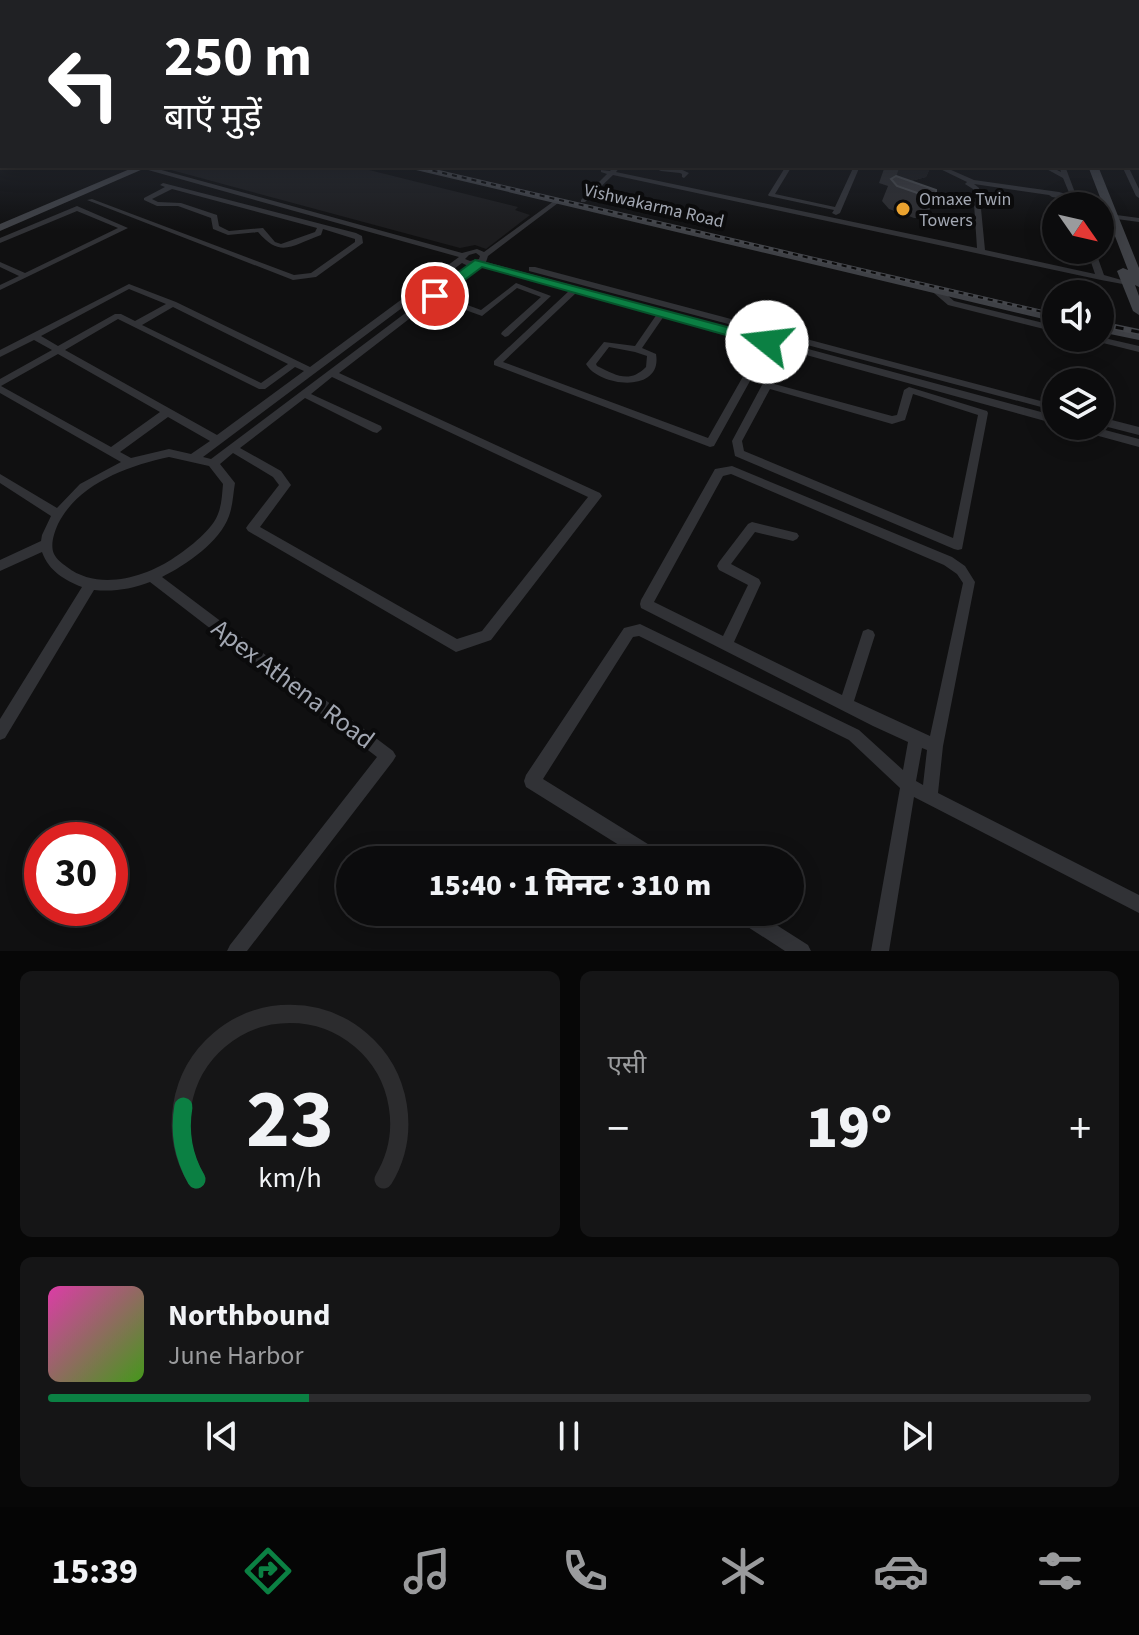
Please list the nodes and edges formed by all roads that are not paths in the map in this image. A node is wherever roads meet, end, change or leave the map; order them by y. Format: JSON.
{"nodes":[{"id":1,"x":124,"y":168,"type":"edge"},
{"id":2,"x":139,"y":168,"type":"edge"},
{"id":3,"x":151,"y":168,"type":"edge"},
{"id":4,"x":160,"y":168,"type":"edge"},
{"id":5,"x":413,"y":168,"type":"edge"},
{"id":6,"x":441,"y":168,"type":"edge"},
{"id":7,"x":648,"y":168,"type":"edge"},
{"id":8,"x":656,"y":168,"type":"edge"},
{"id":9,"x":788,"y":168,"type":"edge"},
{"id":10,"x":856,"y":168,"type":"edge"},
{"id":11,"x":931,"y":168,"type":"edge"},
{"id":12,"x":941,"y":168,"type":"edge"},
{"id":13,"x":1048,"y":168,"type":"edge"},
{"id":14,"x":1063,"y":168,"type":"edge"},
{"id":15,"x":1085,"y":168,"type":"edge"},
{"id":16,"x":1094,"y":168,"type":"edge"},
{"id":17,"x":1126,"y":168,"type":"edge"},
{"id":18,"x":611,"y":169,"type":"edge"},
{"id":19,"x":671,"y":175,"type":"junction"},
{"id":20,"x":1066,"y":177,"type":"junction"},
{"id":21,"x":976,"y":188,"type":"junction"},
{"id":22,"x":1044,"y":192,"type":"edge"},
{"id":23,"x":1071,"y":192,"type":"edge"},
{"id":24,"x":1093,"y":192,"type":"edge"},
{"id":25,"x":1103,"y":192,"type":"edge"},
{"id":26,"x":1138,"y":193,"type":"edge"},
{"id":27,"x":1042,"y":197,"type":"edge"},
{"id":28,"x":90,"y":200,"type":"dead end"},
{"id":29,"x":578,"y":200,"type":"junction"},
{"id":30,"x":553,"y":201,"type":"junction"},
{"id":31,"x":754,"y":201,"type":"junction"},
{"id":32,"x":265,"y":202,"type":"junction"},
{"id":33,"x":251,"y":210,"type":"junction"},
{"id":34,"x":836,"y":212,"type":"junction"},
{"id":35,"x":1114,"y":216,"type":"edge"},
{"id":36,"x":0,"y":220,"type":"edge"},
{"id":37,"x":1139,"y":220,"type":"edge"},
{"id":38,"x":1114,"y":223,"type":"edge"},
{"id":39,"x":0,"y":228,"type":"edge"},
{"id":40,"x":320,"y":228,"type":"junction"},
{"id":41,"x":0,"y":241,"type":"edge"},
{"id":42,"x":1114,"y":242,"type":"edge"},
{"id":43,"x":757,"y":245,"type":"junction"},
{"id":44,"x":980,"y":250,"type":"junction"},
{"id":45,"x":785,"y":252,"type":"junction"},
{"id":46,"x":464,"y":256,"type":"junction"},
{"id":47,"x":481,"y":258,"type":"junction"},
{"id":48,"x":0,"y":264,"type":"edge"},
{"id":49,"x":1096,"y":264,"type":"edge"},
{"id":50,"x":526,"y":275,"type":"junction"},
{"id":51,"x":1100,"y":275,"type":"junction"},
{"id":52,"x":25,"y":276,"type":"junction"},
{"id":53,"x":1131,"y":281,"type":"edge"},
{"id":54,"x":516,"y":285,"type":"junction"},
{"id":55,"x":0,"y":288,"type":"edge"},
{"id":56,"x":576,"y":289,"type":"junction"},
{"id":57,"x":937,"y":291,"type":"junction"},
{"id":58,"x":435,"y":296,"type":"junction"},
{"id":59,"x":173,"y":304,"type":"junction"},
{"id":60,"x":1042,"y":308,"type":"edge"},
{"id":61,"x":1139,"y":311,"type":"edge"},
{"id":62,"x":662,"y":313,"type":"junction"},
{"id":63,"x":1042,"y":315,"type":"edge"},
{"id":64,"x":1114,"y":323,"type":"edge"},
{"id":65,"x":135,"y":325,"type":"junction"},
{"id":66,"x":1042,"y":326,"type":"edge"},
{"id":67,"x":1139,"y":328,"type":"edge"},
{"id":68,"x":1114,"y":331,"type":"edge"},
{"id":69,"x":505,"y":334,"type":"dead end"},
{"id":70,"x":360,"y":335,"type":"junction"},
{"id":71,"x":34,"y":336,"type":"junction"},
{"id":72,"x":1139,"y":336,"type":"edge"},
{"id":73,"x":374,"y":342,"type":"junction"},
{"id":74,"x":767,"y":342,"type":"junction"},
{"id":75,"x":1114,"y":343,"type":"edge"},
{"id":76,"x":637,"y":349,"type":"junction"},
{"id":77,"x":1139,"y":349,"type":"edge"},
{"id":78,"x":58,"y":350,"type":"junction"},
{"id":79,"x":0,"y":354,"type":"edge"},
{"id":80,"x":295,"y":363,"type":"junction"},
{"id":81,"x":311,"y":371,"type":"junction"},
{"id":82,"x":331,"y":373,"type":"junction"},
{"id":83,"x":0,"y":386,"type":"edge"},
{"id":84,"x":910,"y":386,"type":"junction"},
{"id":85,"x":304,"y":394,"type":"junction"},
{"id":86,"x":1042,"y":404,"type":"edge"},
{"id":87,"x":168,"y":412,"type":"junction"},
{"id":88,"x":1042,"y":417,"type":"edge"},
{"id":89,"x":1114,"y":425,"type":"edge"},
{"id":90,"x":377,"y":429,"type":"dead end"},
{"id":91,"x":1139,"y":431,"type":"edge"},
{"id":92,"x":1114,"y":436,"type":"edge"},
{"id":93,"x":217,"y":440,"type":"junction"},
{"id":94,"x":1139,"y":443,"type":"edge"},
{"id":95,"x":232,"y":448,"type":"junction"},
{"id":96,"x":112,"y":452,"type":"junction"},
{"id":97,"x":195,"y":457,"type":"junction"},
{"id":98,"x":131,"y":463,"type":"junction"},
{"id":99,"x":213,"y":463,"type":"junction"},
{"id":100,"x":0,"y":478,"type":"edge"},
{"id":101,"x":59,"y":515,"type":"junction"},
{"id":102,"x":793,"y":536,"type":"dead end"},
{"id":103,"x":45,"y":545,"type":"junction"},
{"id":104,"x":0,"y":566,"type":"edge"},
{"id":105,"x":154,"y":578,"type":"junction"},
{"id":106,"x":91,"y":584,"type":"junction"},
{"id":107,"x":868,"y":635,"type":"dead end"},
{"id":108,"x":726,"y":644,"type":"junction"},
{"id":109,"x":846,"y":704,"type":"junction"},
{"id":110,"x":0,"y":733,"type":"edge"},
{"id":111,"x":916,"y":737,"type":"junction"},
{"id":112,"x":935,"y":746,"type":"junction"},
{"id":113,"x":909,"y":786,"type":"junction"},
{"id":114,"x":930,"y":797,"type":"junction"},
{"id":115,"x":636,"y":846,"type":"edge"},
{"id":116,"x":1139,"y":904,"type":"edge"},
{"id":117,"x":762,"y":926,"type":"edge"},
{"id":118,"x":236,"y":951,"type":"edge"},
{"id":119,"x":802,"y":951,"type":"edge"},
{"id":120,"x":880,"y":951,"type":"edge"}],
"edges":[{"from":1,"to":36,"type":"main road"},
{"from":2,"to":39,"type":"main road"},
{"from":3,"to":32,"type":"street"},
{"from":4,"to":46,"type":"street"},
{"from":5,"to":30,"type":"main road","name":"Vishwakarma Road"},
{"from":6,"to":29,"type":"main road","name":"Vishwakarma Road"},
{"from":7,"to":19,"type":"street"},
{"from":8,"to":19,"type":"street"},
{"from":9,"to":34,"type":"street"},
{"from":10,"to":34,"type":"street"},
{"from":11,"to":21,"type":"street"},
{"from":12,"to":22,"type":"street"},
{"from":13,"to":20,"type":"street"},
{"from":14,"to":20,"type":"street"},
{"from":15,"to":24,"type":"main road"},
{"from":16,"to":25,"type":"main road"},
{"from":17,"to":26,"type":"street"},
{"from":18,"to":19,"type":"street"},
{"from":18,"to":29,"type":"street"},
{"from":18,"to":31,"type":"street"},
{"from":19,"to":31,"type":"street"},
{"from":20,"to":23,"type":"street"},
{"from":21,"to":27,"type":"street"},
{"from":21,"to":44,"type":"street"},
{"from":28,"to":40,"type":"street"},
{"from":29,"to":43,"type":"main road","name":"Vishwakarma Road"},
{"from":30,"to":43,"type":"main road","name":"Vishwakarma Road"},
{"from":30,"to":47,"type":"street"},
{"from":31,"to":34,"type":"street"},
{"from":31,"to":44,"type":"street"},
{"from":32,"to":33,"type":"street"},
{"from":32,"to":46,"type":"street"},
{"from":33,"to":40,"type":"street"},
{"from":33,"to":40,"type":"street"},
{"from":34,"to":44,"type":"street"},
{"from":35,"to":37,"type":"street"},
{"from":38,"to":53,"type":"main road"},
{"from":41,"to":52,"type":"street"},
{"from":42,"to":53,"type":"main road"},
{"from":43,"to":45,"type":"main road","name":"Vishwakarma Road"},
{"from":44,"to":51,"type":"street"},
{"from":45,"to":57,"type":"main road","name":"Vishwakarma Road"},
{"from":45,"to":60,"type":"main road","name":"Vishwakarma Road"},
{"from":46,"to":47,"type":"street"},
{"from":46,"to":70,"type":"street"},
{"from":47,"to":50,"type":"street"},
{"from":47,"to":58,"type":"street"},
{"from":47,"to":86,"type":"street"},
{"from":48,"to":52,"type":"street"},
{"from":49,"to":51,"type":"street"},
{"from":50,"to":54,"type":"street"},
{"from":50,"to":56,"type":"street"},
{"from":51,"to":53,"type":"street"},
{"from":52,"to":55,"type":"street"},
{"from":53,"to":61,"type":"main road"},
{"from":54,"to":58,"type":"street"},
{"from":54,"to":69,"type":"street"},
{"from":56,"to":62,"type":"street"},
{"from":56,"to":74,"type":"street"},
{"from":57,"to":63,"type":"main road","name":"Vishwakarma Road"},
{"from":57,"to":66,"type":"street"},
{"from":58,"to":73,"type":"street"},
{"from":59,"to":65,"type":"street"},
{"from":59,"to":71,"type":"street"},
{"from":59,"to":80,"type":"street"},
{"from":62,"to":74,"type":"street"},
{"from":62,"to":76,"type":"street"},
{"from":64,"to":67,"type":"main road"},
{"from":65,"to":78,"type":"street"},
{"from":65,"to":80,"type":"street"},
{"from":68,"to":72,"type":"main road"},
{"from":70,"to":73,"type":"street"},
{"from":70,"to":81,"type":"street"},
{"from":71,"to":78,"type":"street"},
{"from":71,"to":79,"type":"street"},
{"from":73,"to":82,"type":"street"},
{"from":74,"to":84,"type":"street"},
{"from":75,"to":77,"type":"street"},
{"from":76,"to":76,"type":"street"},
{"from":78,"to":83,"type":"street"},
{"from":78,"to":87,"type":"street"},
{"from":80,"to":81,"type":"street"},
{"from":81,"to":93,"type":"street"},
{"from":82,"to":85,"type":"street"},
{"from":82,"to":95,"type":"street"},
{"from":83,"to":96,"type":"street"},
{"from":84,"to":84,"type":"street"},
{"from":84,"to":88,"type":"street"},
{"from":85,"to":90,"type":"street"},
{"from":85,"to":95,"type":"street"},
{"from":87,"to":93,"type":"street"},
{"from":87,"to":96,"type":"street"},
{"from":89,"to":91,"type":"street"},
{"from":92,"to":94,"type":"street"},
{"from":93,"to":97,"type":"street"},
{"from":95,"to":99,"type":"street"},
{"from":96,"to":98,"type":"street"},
{"from":97,"to":98,"type":"street"},
{"from":97,"to":99,"type":"street"},
{"from":98,"to":101,"type":"street"},
{"from":99,"to":105,"type":"street"},
{"from":100,"to":101,"type":"street"},
{"from":101,"to":103,"type":"street"},
{"from":102,"to":108,"type":"street"},
{"from":103,"to":104,"type":"street"},
{"from":103,"to":106,"type":"street"},
{"from":105,"to":106,"type":"street"},
{"from":105,"to":118,"type":"street","name":"Apex Athena Road"},
{"from":106,"to":110,"type":"street"},
{"from":107,"to":109,"type":"street"},
{"from":108,"to":109,"type":"street"},
{"from":108,"to":112,"type":"street"},
{"from":109,"to":111,"type":"street"},
{"from":111,"to":112,"type":"street"},
{"from":111,"to":113,"type":"street"},
{"from":112,"to":114,"type":"street"},
{"from":113,"to":114,"type":"street"},
{"from":113,"to":115,"type":"street"},
{"from":113,"to":120,"type":"street"},
{"from":114,"to":116,"type":"street"},
{"from":117,"to":119,"type":"street"}]}
